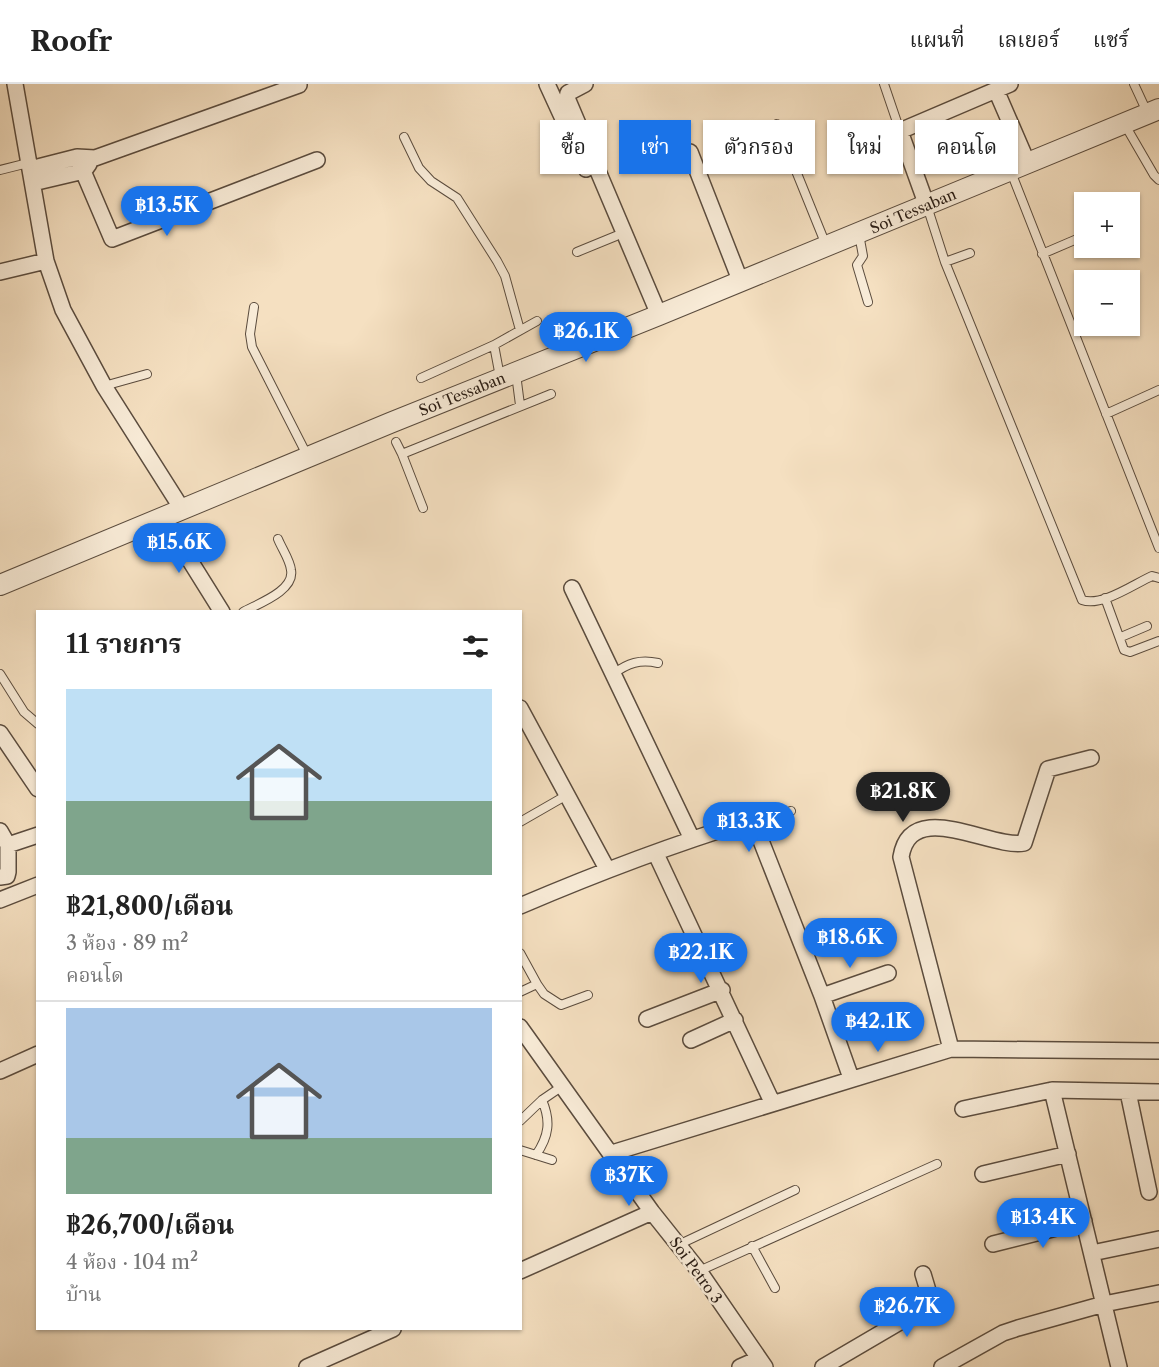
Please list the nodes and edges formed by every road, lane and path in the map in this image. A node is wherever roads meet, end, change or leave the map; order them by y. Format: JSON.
{"nodes":[{"id":1,"x":15,"y":84,"type":"edge"},
{"id":2,"x":547,"y":84,"type":"edge"},
{"id":3,"x":585,"y":84,"type":"edge"},
{"id":4,"x":884,"y":84,"type":"edge"},
{"id":5,"x":1134,"y":84,"type":"edge"},
{"id":6,"x":298,"y":85,"type":"edge"},
{"id":7,"x":1003,"y":87,"type":"edge"},
{"id":8,"x":1154,"y":111,"type":"edge"},
{"id":9,"x":896,"y":120,"type":"edge"},
{"id":10,"x":1125,"y":124,"type":"junction"},
{"id":11,"x":903,"y":130,"type":"edge"},
{"id":12,"x":404,"y":137,"type":"dead end"},
{"id":13,"x":903,"y":139,"type":"edge"},
{"id":14,"x":691,"y":155,"type":"edge"},
{"id":15,"x":317,"y":160,"type":"dead end"},
{"id":16,"x":80,"y":164,"type":"junction"},
{"id":17,"x":1019,"y":167,"type":"junction"},
{"id":18,"x":0,"y":170,"type":"edge"},
{"id":19,"x":30,"y":172,"type":"junction"},
{"id":20,"x":797,"y":174,"type":"edge"},
{"id":21,"x":1159,"y":180,"type":"edge"},
{"id":22,"x":927,"y":206,"type":"junction"},
{"id":23,"x":859,"y":234,"type":"junction"},
{"id":24,"x":616,"y":236,"type":"junction"},
{"id":25,"x":1074,"y":240,"type":"edge"},
{"id":26,"x":826,"y":247,"type":"junction"},
{"id":27,"x":577,"y":252,"type":"dead end"},
{"id":28,"x":970,"y":253,"type":"dead end"},
{"id":29,"x":1042,"y":254,"type":"junction"},
{"id":30,"x":46,"y":261,"type":"junction"},
{"id":31,"x":945,"y":262,"type":"junction"},
{"id":32,"x":0,"y":272,"type":"edge"},
{"id":33,"x":740,"y":280,"type":"junction"},
{"id":34,"x":868,"y":302,"type":"dead end"},
{"id":35,"x":254,"y":307,"type":"dead end"},
{"id":36,"x":654,"y":317,"type":"junction"},
{"id":37,"x":537,"y":321,"type":"dead end"},
{"id":38,"x":520,"y":330,"type":"junction"},
{"id":39,"x":494,"y":345,"type":"junction"},
{"id":40,"x":147,"y":374,"type":"dead end"},
{"id":41,"x":508,"y":376,"type":"junction"},
{"id":42,"x":421,"y":378,"type":"dead end"},
{"id":43,"x":104,"y":386,"type":"junction"},
{"id":44,"x":1159,"y":390,"type":"edge"},
{"id":45,"x":551,"y":394,"type":"dead end"},
{"id":46,"x":520,"y":405,"type":"junction"},
{"id":47,"x":1106,"y":414,"type":"junction"},
{"id":48,"x":396,"y":442,"type":"dead end"},
{"id":49,"x":402,"y":454,"type":"junction"},
{"id":50,"x":309,"y":459,"type":"junction"},
{"id":51,"x":423,"y":508,"type":"dead end"},
{"id":52,"x":173,"y":514,"type":"junction"},
{"id":53,"x":278,"y":539,"type":"dead end"},
{"id":54,"x":1159,"y":548,"type":"edge"},
{"id":55,"x":1159,"y":578,"type":"edge"},
{"id":56,"x":0,"y":585,"type":"edge"},
{"id":57,"x":572,"y":588,"type":"dead end"},
{"id":58,"x":1105,"y":598,"type":"junction"},
{"id":59,"x":221,"y":610,"type":"edge"},
{"id":60,"x":246,"y":610,"type":"edge"},
{"id":61,"x":1147,"y":626,"type":"dead end"},
{"id":62,"x":1120,"y":637,"type":"junction"},
{"id":63,"x":1159,"y":641,"type":"edge"},
{"id":64,"x":658,"y":663,"type":"dead end"},
{"id":65,"x":0,"y":674,"type":"edge"},
{"id":66,"x":613,"y":674,"type":"junction"},
{"id":67,"x":522,"y":712,"type":"edge"},
{"id":68,"x":36,"y":722,"type":"edge"},
{"id":69,"x":0,"y":733,"type":"edge"},
{"id":70,"x":1090,"y":758,"type":"dead end"},
{"id":71,"x":36,"y":786,"type":"edge"},
{"id":72,"x":567,"y":795,"type":"junction"},
{"id":73,"x":792,"y":811,"type":"dead end"},
{"id":74,"x":522,"y":821,"type":"edge"},
{"id":75,"x":756,"y":825,"type":"junction"},
{"id":76,"x":0,"y":831,"type":"edge"},
{"id":77,"x":36,"y":836,"type":"edge"},
{"id":78,"x":692,"y":839,"type":"junction"},
{"id":79,"x":8,"y":845,"type":"junction"},
{"id":80,"x":656,"y":854,"type":"junction"},
{"id":81,"x":607,"y":869,"type":"junction"},
{"id":82,"x":0,"y":877,"type":"edge"},
{"id":83,"x":36,"y":886,"type":"edge"},
{"id":84,"x":0,"y":900,"type":"edge"},
{"id":85,"x":522,"y":905,"type":"edge"},
{"id":86,"x":522,"y":957,"type":"edge"},
{"id":87,"x":888,"y":973,"type":"dead end"},
{"id":88,"x":537,"y":984,"type":"junction"},
{"id":89,"x":722,"y":990,"type":"junction"},
{"id":90,"x":522,"y":991,"type":"edge"},
{"id":91,"x":588,"y":995,"type":"dead end"},
{"id":92,"x":822,"y":996,"type":"junction"},
{"id":93,"x":647,"y":1018,"type":"dead end"},
{"id":94,"x":735,"y":1020,"type":"junction"},
{"id":95,"x":522,"y":1030,"type":"edge"},
{"id":96,"x":691,"y":1040,"type":"dead end"},
{"id":97,"x":951,"y":1049,"type":"junction"},
{"id":98,"x":1159,"y":1051,"type":"edge"},
{"id":99,"x":36,"y":1055,"type":"edge"},
{"id":100,"x":0,"y":1071,"type":"edge"},
{"id":101,"x":851,"y":1078,"type":"junction"},
{"id":102,"x":561,"y":1087,"type":"junction"},
{"id":103,"x":1052,"y":1090,"type":"junction"},
{"id":104,"x":1128,"y":1092,"type":"junction"},
{"id":105,"x":1159,"y":1092,"type":"edge"},
{"id":106,"x":542,"y":1100,"type":"junction"},
{"id":107,"x":772,"y":1102,"type":"junction"},
{"id":108,"x":963,"y":1109,"type":"dead end"},
{"id":109,"x":522,"y":1119,"type":"edge"},
{"id":110,"x":522,"y":1151,"type":"edge"},
{"id":111,"x":612,"y":1153,"type":"junction"},
{"id":112,"x":1068,"y":1154,"type":"junction"},
{"id":113,"x":536,"y":1155,"type":"junction"},
{"id":114,"x":552,"y":1160,"type":"dead end"},
{"id":115,"x":937,"y":1164,"type":"dead end"},
{"id":116,"x":983,"y":1173,"type":"dead end"},
{"id":117,"x":795,"y":1190,"type":"dead end"},
{"id":118,"x":1149,"y":1192,"type":"dead end"},
{"id":119,"x":652,"y":1212,"type":"junction"},
{"id":120,"x":1084,"y":1221,"type":"junction"},
{"id":121,"x":1159,"y":1239,"type":"edge"},
{"id":122,"x":993,"y":1244,"type":"dead end"},
{"id":123,"x":678,"y":1245,"type":"junction"},
{"id":124,"x":752,"y":1246,"type":"junction"},
{"id":125,"x":1092,"y":1253,"type":"junction"},
{"id":126,"x":522,"y":1270,"type":"edge"},
{"id":127,"x":699,"y":1271,"type":"junction"},
{"id":128,"x":923,"y":1274,"type":"dead end"},
{"id":129,"x":775,"y":1288,"type":"dead end"},
{"id":130,"x":1159,"y":1293,"type":"edge"},
{"id":131,"x":1104,"y":1304,"type":"junction"},
{"id":132,"x":389,"y":1330,"type":"edge"},
{"id":133,"x":761,"y":1363,"type":"edge"},
{"id":134,"x":307,"y":1367,"type":"edge"},
{"id":135,"x":740,"y":1367,"type":"edge"},
{"id":136,"x":823,"y":1367,"type":"edge"},
{"id":137,"x":942,"y":1367,"type":"edge"},
{"id":138,"x":1119,"y":1367,"type":"edge"}],
"edges":[{"from":1,"to":19,"type":"street"},
{"from":2,"to":24,"type":"street"},
{"from":3,"to":36,"type":"street"},
{"from":4,"to":9,"type":"lane"},
{"from":5,"to":8,"type":"lane"},
{"from":6,"to":16,"type":"street"},
{"from":7,"to":11,"type":"street"},
{"from":7,"to":17,"type":"street"},
{"from":8,"to":10,"type":"street","name":"Soi Tessaban"},
{"from":10,"to":17,"type":"street","name":"Soi Tessaban"},
{"from":10,"to":21,"type":"lane"},
{"from":12,"to":38,"type":"lane"},
{"from":13,"to":22,"type":"street"},
{"from":14,"to":33,"type":"street"},
{"from":15,"to":16,"type":"street"},
{"from":16,"to":19,"type":"street"},
{"from":17,"to":22,"type":"street","name":"Soi Tessaban"},
{"from":17,"to":29,"type":"lane"},
{"from":18,"to":19,"type":"lane"},
{"from":19,"to":30,"type":"street"},
{"from":20,"to":26,"type":"lane"},
{"from":22,"to":23,"type":"street","name":"Soi Tessaban"},
{"from":22,"to":31,"type":"lane"},
{"from":23,"to":26,"type":"street","name":"Soi Tessaban"},
{"from":23,"to":34,"type":"lane"},
{"from":24,"to":27,"type":"lane"},
{"from":24,"to":36,"type":"street"},
{"from":25,"to":29,"type":"lane"},
{"from":26,"to":33,"type":"street","name":"Soi Tessaban"},
{"from":28,"to":31,"type":"lane"},
{"from":29,"to":47,"type":"lane"},
{"from":30,"to":32,"type":"street"},
{"from":30,"to":43,"type":"street"},
{"from":31,"to":58,"type":"lane"},
{"from":33,"to":36,"type":"street","name":"Soi Tessaban"},
{"from":35,"to":50,"type":"lane"},
{"from":36,"to":41,"type":"street","name":"Soi Tessaban"},
{"from":37,"to":38,"type":"lane"},
{"from":38,"to":39,"type":"lane"},
{"from":39,"to":41,"type":"lane"},
{"from":39,"to":42,"type":"lane"},
{"from":40,"to":43,"type":"lane"},
{"from":41,"to":46,"type":"lane"},
{"from":41,"to":50,"type":"street","name":"Soi Tessaban"},
{"from":43,"to":52,"type":"street"},
{"from":44,"to":47,"type":"lane"},
{"from":45,"to":46,"type":"lane"},
{"from":46,"to":49,"type":"lane"},
{"from":47,"to":54,"type":"lane"},
{"from":48,"to":49,"type":"lane"},
{"from":49,"to":51,"type":"lane"},
{"from":50,"to":52,"type":"street","name":"Soi Tessaban"},
{"from":52,"to":56,"type":"street","name":"Soi Tessaban"},
{"from":52,"to":59,"type":"street"},
{"from":53,"to":60,"type":"lane"},
{"from":55,"to":58,"type":"lane"},
{"from":57,"to":66,"type":"street"},
{"from":58,"to":62,"type":"lane"},
{"from":61,"to":62,"type":"lane"},
{"from":62,"to":63,"type":"lane"},
{"from":64,"to":66,"type":"lane"},
{"from":65,"to":68,"type":"lane"},
{"from":66,"to":78,"type":"street"},
{"from":67,"to":72,"type":"street"},
{"from":69,"to":71,"type":"street"},
{"from":70,"to":97,"type":"street"},
{"from":72,"to":74,"type":"lane"},
{"from":72,"to":81,"type":"street"},
{"from":73,"to":75,"type":"lane"},
{"from":75,"to":78,"type":"street"},
{"from":75,"to":92,"type":"street"},
{"from":76,"to":79,"type":"street"},
{"from":77,"to":79,"type":"street"},
{"from":78,"to":80,"type":"street"},
{"from":79,"to":82,"type":"street"},
{"from":80,"to":81,"type":"street"},
{"from":80,"to":89,"type":"street"},
{"from":81,"to":85,"type":"street"},
{"from":83,"to":84,"type":"street"},
{"from":86,"to":88,"type":"lane"},
{"from":87,"to":92,"type":"street"},
{"from":88,"to":90,"type":"lane"},
{"from":88,"to":91,"type":"lane"},
{"from":89,"to":93,"type":"street"},
{"from":89,"to":94,"type":"street"},
{"from":92,"to":101,"type":"street"},
{"from":94,"to":96,"type":"street"},
{"from":94,"to":107,"type":"street"},
{"from":95,"to":102,"type":"street","name":"Soi Petro 3"},
{"from":97,"to":98,"type":"street"},
{"from":97,"to":101,"type":"street"},
{"from":99,"to":100,"type":"street"},
{"from":101,"to":107,"type":"street"},
{"from":102,"to":106,"type":"lane"},
{"from":102,"to":111,"type":"street","name":"Soi Petro 3"},
{"from":103,"to":104,"type":"street"},
{"from":103,"to":108,"type":"street"},
{"from":103,"to":112,"type":"street"},
{"from":104,"to":105,"type":"street"},
{"from":104,"to":118,"type":"street"},
{"from":106,"to":109,"type":"lane"},
{"from":106,"to":113,"type":"lane"},
{"from":107,"to":111,"type":"street"},
{"from":110,"to":113,"type":"lane"},
{"from":111,"to":119,"type":"street","name":"Soi Petro 3"},
{"from":112,"to":116,"type":"street"},
{"from":112,"to":120,"type":"street"},
{"from":113,"to":114,"type":"lane"},
{"from":115,"to":124,"type":"lane"},
{"from":117,"to":123,"type":"lane"},
{"from":119,"to":123,"type":"street","name":"Soi Petro 3"},
{"from":119,"to":126,"type":"street"},
{"from":120,"to":122,"type":"street"},
{"from":120,"to":125,"type":"street"},
{"from":121,"to":125,"type":"street"},
{"from":123,"to":127,"type":"street","name":"Soi Petro 3"},
{"from":124,"to":127,"type":"lane"},
{"from":124,"to":129,"type":"lane"},
{"from":125,"to":131,"type":"street"},
{"from":127,"to":133,"type":"street","name":"Soi Petro 3"},
{"from":128,"to":136,"type":"street"},
{"from":130,"to":131,"type":"street"},
{"from":131,"to":137,"type":"street"},
{"from":131,"to":138,"type":"street"},
{"from":132,"to":134,"type":"street"},
{"from":133,"to":135,"type":"street"}]}
